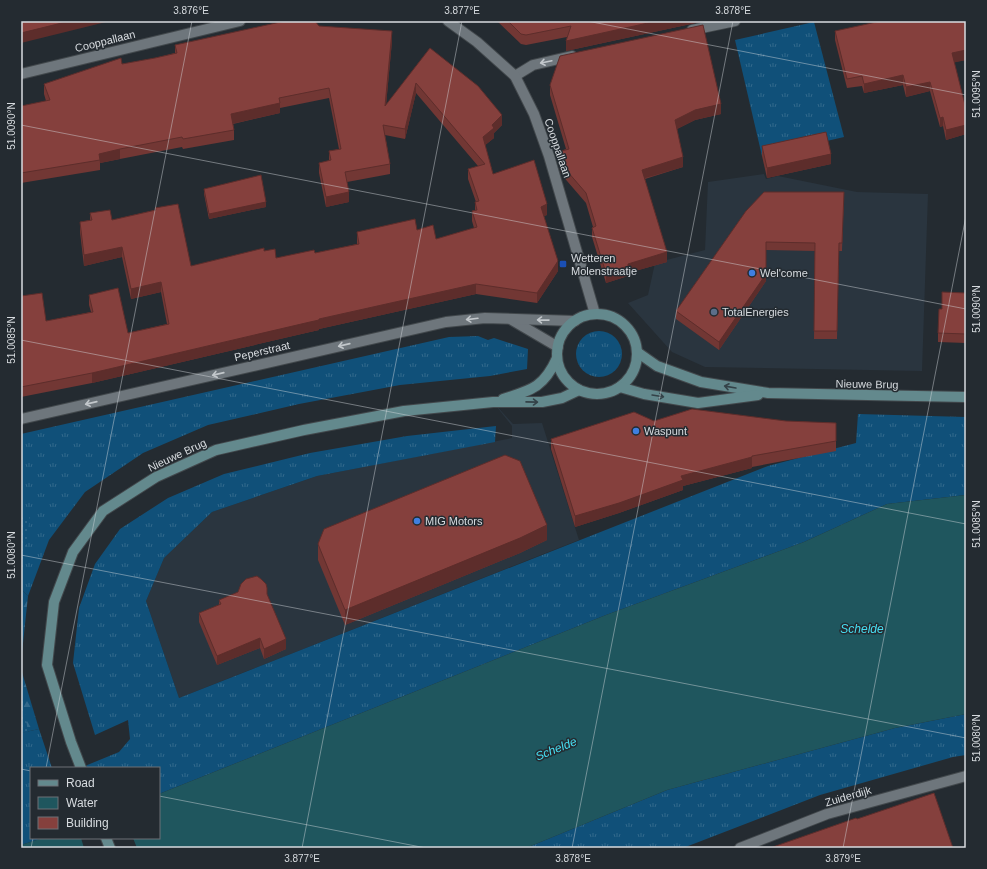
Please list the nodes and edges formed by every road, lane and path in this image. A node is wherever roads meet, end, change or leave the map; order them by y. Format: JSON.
{"nodes":[{"id":1,"x":240,"y":21,"type":"edge"},
{"id":2,"x":448,"y":21,"type":"edge"},
{"id":3,"x":734,"y":21,"type":"edge"},
{"id":4,"x":680,"y":33,"type":"edge"},
{"id":5,"x":579,"y":55,"type":"edge"},
{"id":6,"x":21,"y":74,"type":"edge"},
{"id":7,"x":515,"y":76,"type":"junction"},
{"id":8,"x":596,"y":314,"type":"junction"},
{"id":9,"x":510,"y":319,"type":"junction"},
{"id":10,"x":575,"y":321,"type":"junction"},
{"id":11,"x":558,"y":347,"type":"junction"},
{"id":12,"x":637,"y":352,"type":"junction"},
{"id":13,"x":557,"y":358,"type":"junction"},
{"id":14,"x":620,"y":387,"type":"junction"},
{"id":15,"x":579,"y":390,"type":"junction"},
{"id":16,"x":768,"y":393,"type":"junction"},
{"id":17,"x":966,"y":398,"type":"edge"},
{"id":18,"x":493,"y":402,"type":"junction"},
{"id":19,"x":21,"y":419,"type":"edge"},
{"id":20,"x":81,"y":767,"type":"edge"},
{"id":21,"x":966,"y":776,"type":"edge"},
{"id":22,"x":740,"y":848,"type":"edge"}],
"edges":[{"from":1,"to":6,"type":"street","name":"Cooppallaan"},
{"from":2,"to":7,"type":"street","name":"Cooppallaan"},
{"from":3,"to":4,"type":"street"},
{"from":5,"to":7,"type":"street","one_way":true},
{"from":7,"to":8,"type":"street","name":"Cooppallaan"},
{"from":8,"to":10,"type":"main road"},
{"from":8,"to":12,"type":"main road"},
{"from":10,"to":9,"type":"street","name":"Peperstraat","one_way":true},
{"from":9,"to":11,"type":"street","name":"Peperstraat"},
{"from":9,"to":19,"type":"street","name":"Peperstraat","one_way":true},
{"from":10,"to":11,"type":"main road","name":"Nieuwe Brug"},
{"from":11,"to":13,"type":"main road","name":"Nieuwe Brug"},
{"from":12,"to":14,"type":"main road"},
{"from":16,"to":12,"type":"main road","name":"Nieuwe Brug","one_way":true},
{"from":13,"to":15,"type":"main road","name":"Nieuwe Brug"},
{"from":13,"to":18,"type":"main road","name":"Nieuwe Brug"},
{"from":14,"to":15,"type":"main road"},
{"from":14,"to":16,"type":"main road","name":"Nieuwe Brug","one_way":true},
{"from":18,"to":15,"type":"main road","name":"Nieuwe Brug","one_way":true},
{"from":16,"to":17,"type":"main road","name":"Nieuwe Brug"},
{"from":18,"to":20,"type":"main road","name":"Nieuwe Brug"},
{"from":21,"to":22,"type":"street","name":"Zuiderdijk"}]}
